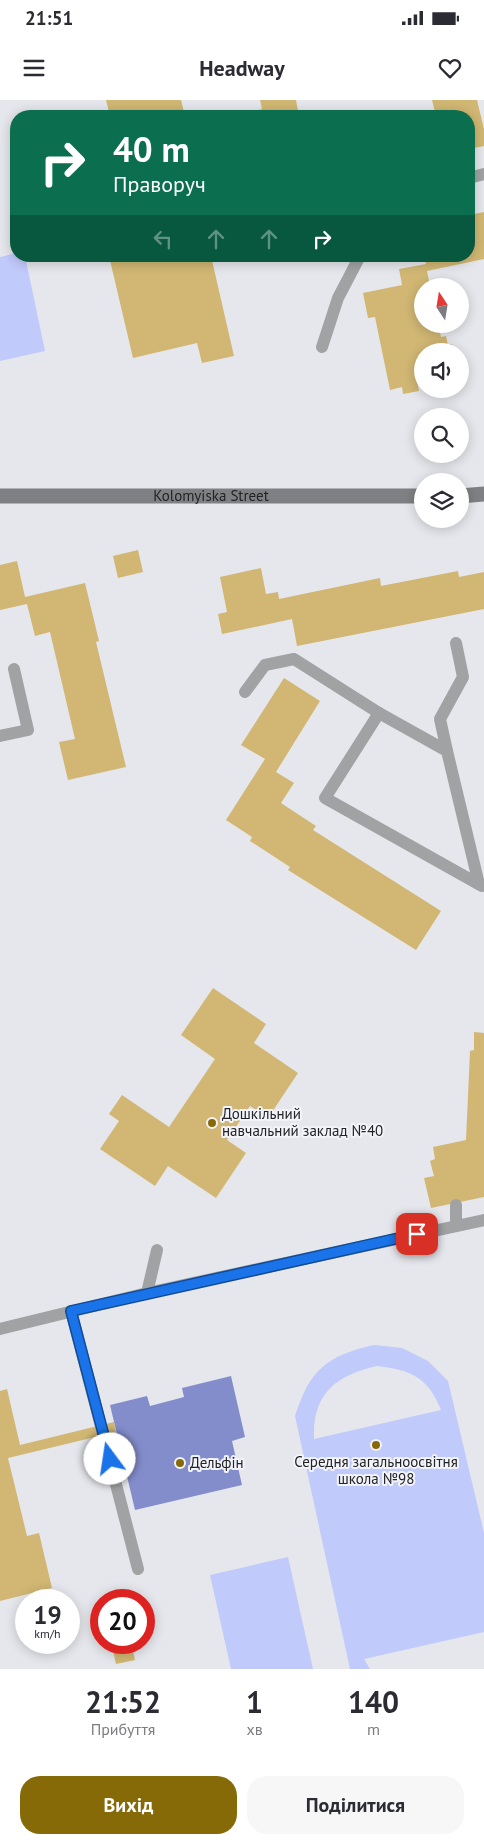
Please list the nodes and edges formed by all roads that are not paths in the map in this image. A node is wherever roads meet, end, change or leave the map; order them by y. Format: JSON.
{"nodes":[{"id":1,"x":357,"y":262,"type":"edge"},
{"id":2,"x":322,"y":347,"type":"dead end"},
{"id":3,"x":484,"y":494,"type":"edge"},
{"id":4,"x":469,"y":495,"type":"edge"},
{"id":5,"x":0,"y":496,"type":"edge"},
{"id":6,"x":414,"y":496,"type":"edge"},
{"id":7,"x":456,"y":643,"type":"dead end"},
{"id":8,"x":14,"y":669,"type":"dead end"},
{"id":9,"x":245,"y":692,"type":"dead end"},
{"id":10,"x":379,"y":713,"type":"junction"},
{"id":11,"x":0,"y":736,"type":"edge"},
{"id":12,"x":447,"y":751,"type":"junction"},
{"id":13,"x":481,"y":886,"type":"edge"},
{"id":14,"x":456,"y":1205,"type":"dead end"},
{"id":15,"x":484,"y":1220,"type":"edge"},
{"id":16,"x":456,"y":1226,"type":"junction"},
{"id":17,"x":157,"y":1250,"type":"dead end"},
{"id":18,"x":147,"y":1293,"type":"junction"},
{"id":19,"x":71,"y":1311,"type":"junction"},
{"id":20,"x":0,"y":1329,"type":"edge"},
{"id":21,"x":138,"y":1569,"type":"dead end"}],
"edges":[{"from":1,"to":2,"type":"lane"},
{"from":3,"to":4,"type":"main road"},
{"from":5,"to":6,"type":"main road","name":"Kolomyiska Street"},
{"from":7,"to":12,"type":"lane"},
{"from":8,"to":11,"type":"lane"},
{"from":9,"to":10,"type":"lane"},
{"from":10,"to":12,"type":"lane"},
{"from":10,"to":13,"type":"lane"},
{"from":12,"to":13,"type":"lane"},
{"from":14,"to":16,"type":"lane"},
{"from":15,"to":16,"type":"lane"},
{"from":16,"to":18,"type":"lane"},
{"from":17,"to":18,"type":"lane"},
{"from":18,"to":19,"type":"lane"},
{"from":19,"to":20,"type":"lane"},
{"from":19,"to":21,"type":"lane"}]}
